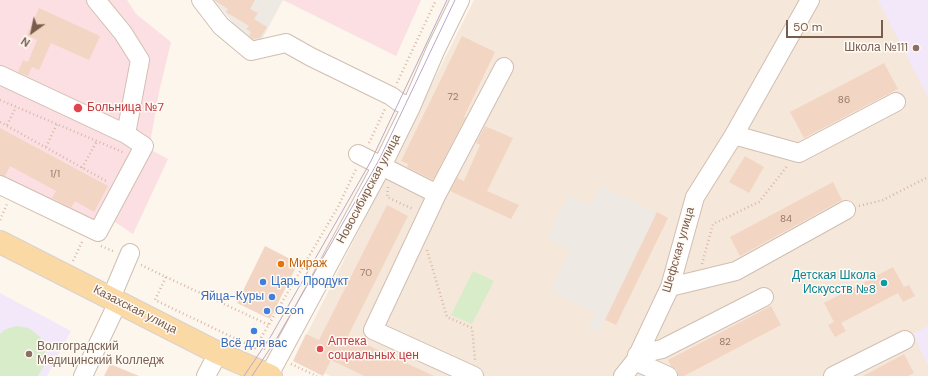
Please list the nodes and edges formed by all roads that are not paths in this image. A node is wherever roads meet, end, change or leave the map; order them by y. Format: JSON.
{"nodes":[{"id":1,"x":96,"y":0,"type":"edge"},
{"id":2,"x":201,"y":0,"type":"edge"},
{"id":3,"x":460,"y":0,"type":"edge"},
{"id":4,"x":810,"y":0,"type":"edge"},
{"id":5,"x":504,"y":67,"type":"dead end"},
{"id":6,"x":0,"y":75,"type":"edge"},
{"id":7,"x":896,"y":102,"type":"dead end"},
{"id":8,"x":411,"y":107,"type":"junction"},
{"id":9,"x":736,"y":131,"type":"junction"},
{"id":10,"x":126,"y":134,"type":"junction"},
{"id":11,"x":360,"y":155,"type":"road end"},
{"id":12,"x":386,"y":168,"type":"junction"},
{"id":13,"x":0,"y":185,"type":"edge"},
{"id":14,"x":437,"y":194,"type":"junction"},
{"id":15,"x":846,"y":210,"type":"road end"},
{"id":16,"x":0,"y":242,"type":"edge"},
{"id":17,"x":129,"y":256,"type":"road end"},
{"id":18,"x":670,"y":287,"type":"junction"},
{"id":19,"x":764,"y":298,"type":"dead end"},
{"id":20,"x":114,"y":300,"type":"junction"},
{"id":21,"x":905,"y":340,"type":"dead end"},
{"id":22,"x":218,"y":353,"type":"junction"},
{"id":23,"x":636,"y":358,"type":"junction"},
{"id":24,"x":474,"y":369,"type":"edge"},
{"id":25,"x":83,"y":376,"type":"edge"},
{"id":26,"x":206,"y":376,"type":"edge"},
{"id":27,"x":270,"y":376,"type":"edge"},
{"id":28,"x":623,"y":376,"type":"edge"},
{"id":29,"x":668,"y":376,"type":"edge"},
{"id":30,"x":834,"y":376,"type":"edge"}],
"edges":[{"from":1,"to":10,"type":"street"},
{"from":2,"to":8,"type":"street"},
{"from":3,"to":8,"type":"street","name":"Новосибирская улица"},
{"from":4,"to":9,"type":"street","name":"Шефская улица"},
{"from":5,"to":14,"type":"street"},
{"from":6,"to":10,"type":"street"},
{"from":7,"to":9,"type":"street"},
{"from":8,"to":12,"type":"street","name":"Новосибирская улица"},
{"from":9,"to":18,"type":"street","name":"Шефская улица"},
{"from":10,"to":13,"type":"street"},
{"from":11,"to":12,"type":"street"},
{"from":12,"to":14,"type":"street"},
{"from":12,"to":27,"type":"street","name":"Новосибирская улица"},
{"from":14,"to":24,"type":"street"},
{"from":15,"to":18,"type":"street"},
{"from":16,"to":20,"type":"main road","name":"Казахская улица"},
{"from":17,"to":20,"type":"street"},
{"from":18,"to":23,"type":"street","name":"Шефская улица"},
{"from":19,"to":23,"type":"street"},
{"from":20,"to":22,"type":"main road","name":"Казахская улица"},
{"from":20,"to":25,"type":"street"},
{"from":21,"to":30,"type":"street"},
{"from":22,"to":26,"type":"street"},
{"from":22,"to":27,"type":"main road","name":"Казахская улица"},
{"from":23,"to":28,"type":"street","name":"Шефская улица"},
{"from":23,"to":29,"type":"street"}]}
